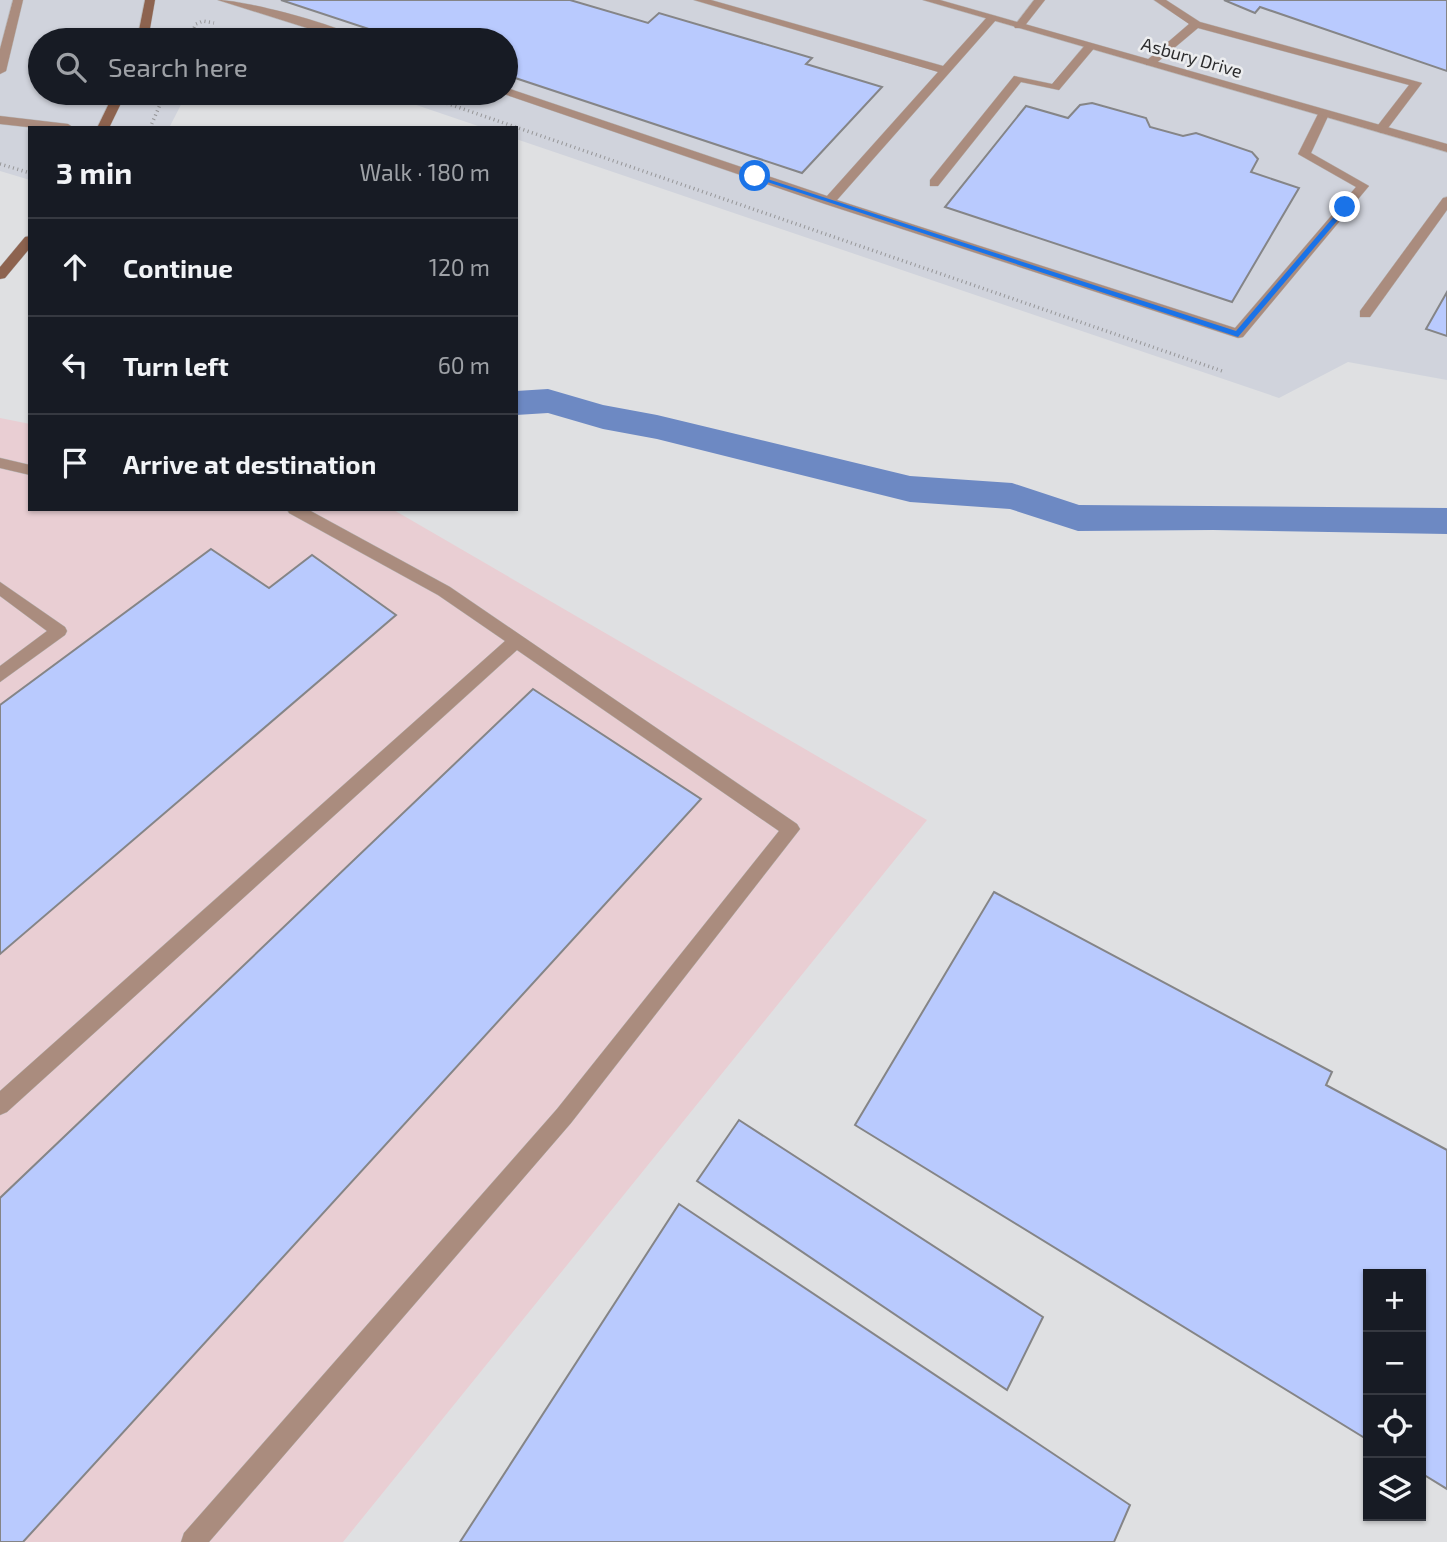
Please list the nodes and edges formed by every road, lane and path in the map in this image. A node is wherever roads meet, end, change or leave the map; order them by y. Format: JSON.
{"nodes":[{"id":1,"x":18,"y":0,"type":"edge"},
{"id":2,"x":150,"y":0,"type":"edge"},
{"id":3,"x":223,"y":0,"type":"edge"},
{"id":4,"x":699,"y":0,"type":"edge"},
{"id":5,"x":928,"y":0,"type":"edge"},
{"id":6,"x":1040,"y":0,"type":"edge"},
{"id":7,"x":1158,"y":0,"type":"edge"},
{"id":8,"x":992,"y":18,"type":"junction"},
{"id":9,"x":1196,"y":24,"type":"junction"},
{"id":10,"x":1019,"y":26,"type":"junction"},
{"id":11,"x":225,"y":27,"type":"dead end"},
{"id":12,"x":144,"y":28,"type":"edge"},
{"id":13,"x":194,"y":28,"type":"edge"},
{"id":14,"x":318,"y":28,"type":"edge"},
{"id":15,"x":1090,"y":46,"type":"junction"},
{"id":16,"x":1150,"y":63,"type":"junction"},
{"id":17,"x":0,"y":69,"type":"edge"},
{"id":18,"x":945,"y":70,"type":"junction"},
{"id":19,"x":518,"y":95,"type":"edge"},
{"id":20,"x":114,"y":105,"type":"edge"},
{"id":21,"x":160,"y":105,"type":"edge"},
{"id":22,"x":452,"y":105,"type":"edge"},
{"id":23,"x":1324,"y":113,"type":"junction"},
{"id":24,"x":0,"y":120,"type":"edge"},
{"id":25,"x":51,"y":126,"type":"edge"},
{"id":26,"x":104,"y":126,"type":"edge"},
{"id":27,"x":151,"y":126,"type":"edge"},
{"id":28,"x":513,"y":126,"type":"edge"},
{"id":29,"x":518,"y":128,"type":"edge"},
{"id":30,"x":1381,"y":129,"type":"junction"},
{"id":31,"x":1447,"y":148,"type":"edge"},
{"id":32,"x":0,"y":164,"type":"edge"},
{"id":33,"x":28,"y":172,"type":"edge"},
{"id":34,"x":934,"y":183,"type":"dead end"},
{"id":35,"x":829,"y":201,"type":"junction"},
{"id":36,"x":1447,"y":201,"type":"edge"},
{"id":37,"x":28,"y":242,"type":"edge"},
{"id":38,"x":0,"y":275,"type":"edge"},
{"id":39,"x":1365,"y":314,"type":"dead end"},
{"id":40,"x":1225,"y":372,"type":"dead end"},
{"id":41,"x":0,"y":463,"type":"edge"},
{"id":42,"x":28,"y":470,"type":"edge"},
{"id":43,"x":298,"y":511,"type":"edge"},
{"id":44,"x":0,"y":588,"type":"edge"},
{"id":45,"x":516,"y":641,"type":"junction"},
{"id":46,"x":0,"y":675,"type":"edge"},
{"id":47,"x":0,"y":1105,"type":"edge"},
{"id":48,"x":193,"y":1542,"type":"edge"}],
"edges":[{"from":1,"to":17,"type":"street"},
{"from":2,"to":12,"type":"street"},
{"from":3,"to":14,"type":"street"},
{"from":4,"to":18,"type":"street"},
{"from":5,"to":8,"type":"street","name":"Asbury Drive"},
{"from":6,"to":10,"type":"street"},
{"from":7,"to":9,"type":"street"},
{"from":8,"to":10,"type":"street","name":"Asbury Drive"},
{"from":8,"to":18,"type":"street"},
{"from":9,"to":16,"type":"street"},
{"from":9,"to":30,"type":"street"},
{"from":10,"to":15,"type":"street","name":"Asbury Drive"},
{"from":11,"to":13,"type":"path"},
{"from":15,"to":16,"type":"street","name":"Asbury Drive"},
{"from":15,"to":34,"type":"street"},
{"from":16,"to":23,"type":"street","name":"Asbury Drive"},
{"from":18,"to":35,"type":"street"},
{"from":19,"to":35,"type":"street"},
{"from":20,"to":26,"type":"street"},
{"from":21,"to":27,"type":"path"},
{"from":22,"to":28,"type":"path"},
{"from":23,"to":30,"type":"street","name":"Asbury Drive"},
{"from":23,"to":35,"type":"street"},
{"from":24,"to":25,"type":"street"},
{"from":29,"to":40,"type":"path"},
{"from":30,"to":31,"type":"street","name":"Asbury Drive"},
{"from":32,"to":33,"type":"path"},
{"from":36,"to":39,"type":"street"},
{"from":37,"to":38,"type":"street"},
{"from":41,"to":42,"type":"street"},
{"from":43,"to":45,"type":"street"},
{"from":44,"to":46,"type":"street"},
{"from":45,"to":47,"type":"street"},
{"from":45,"to":48,"type":"street"}]}
